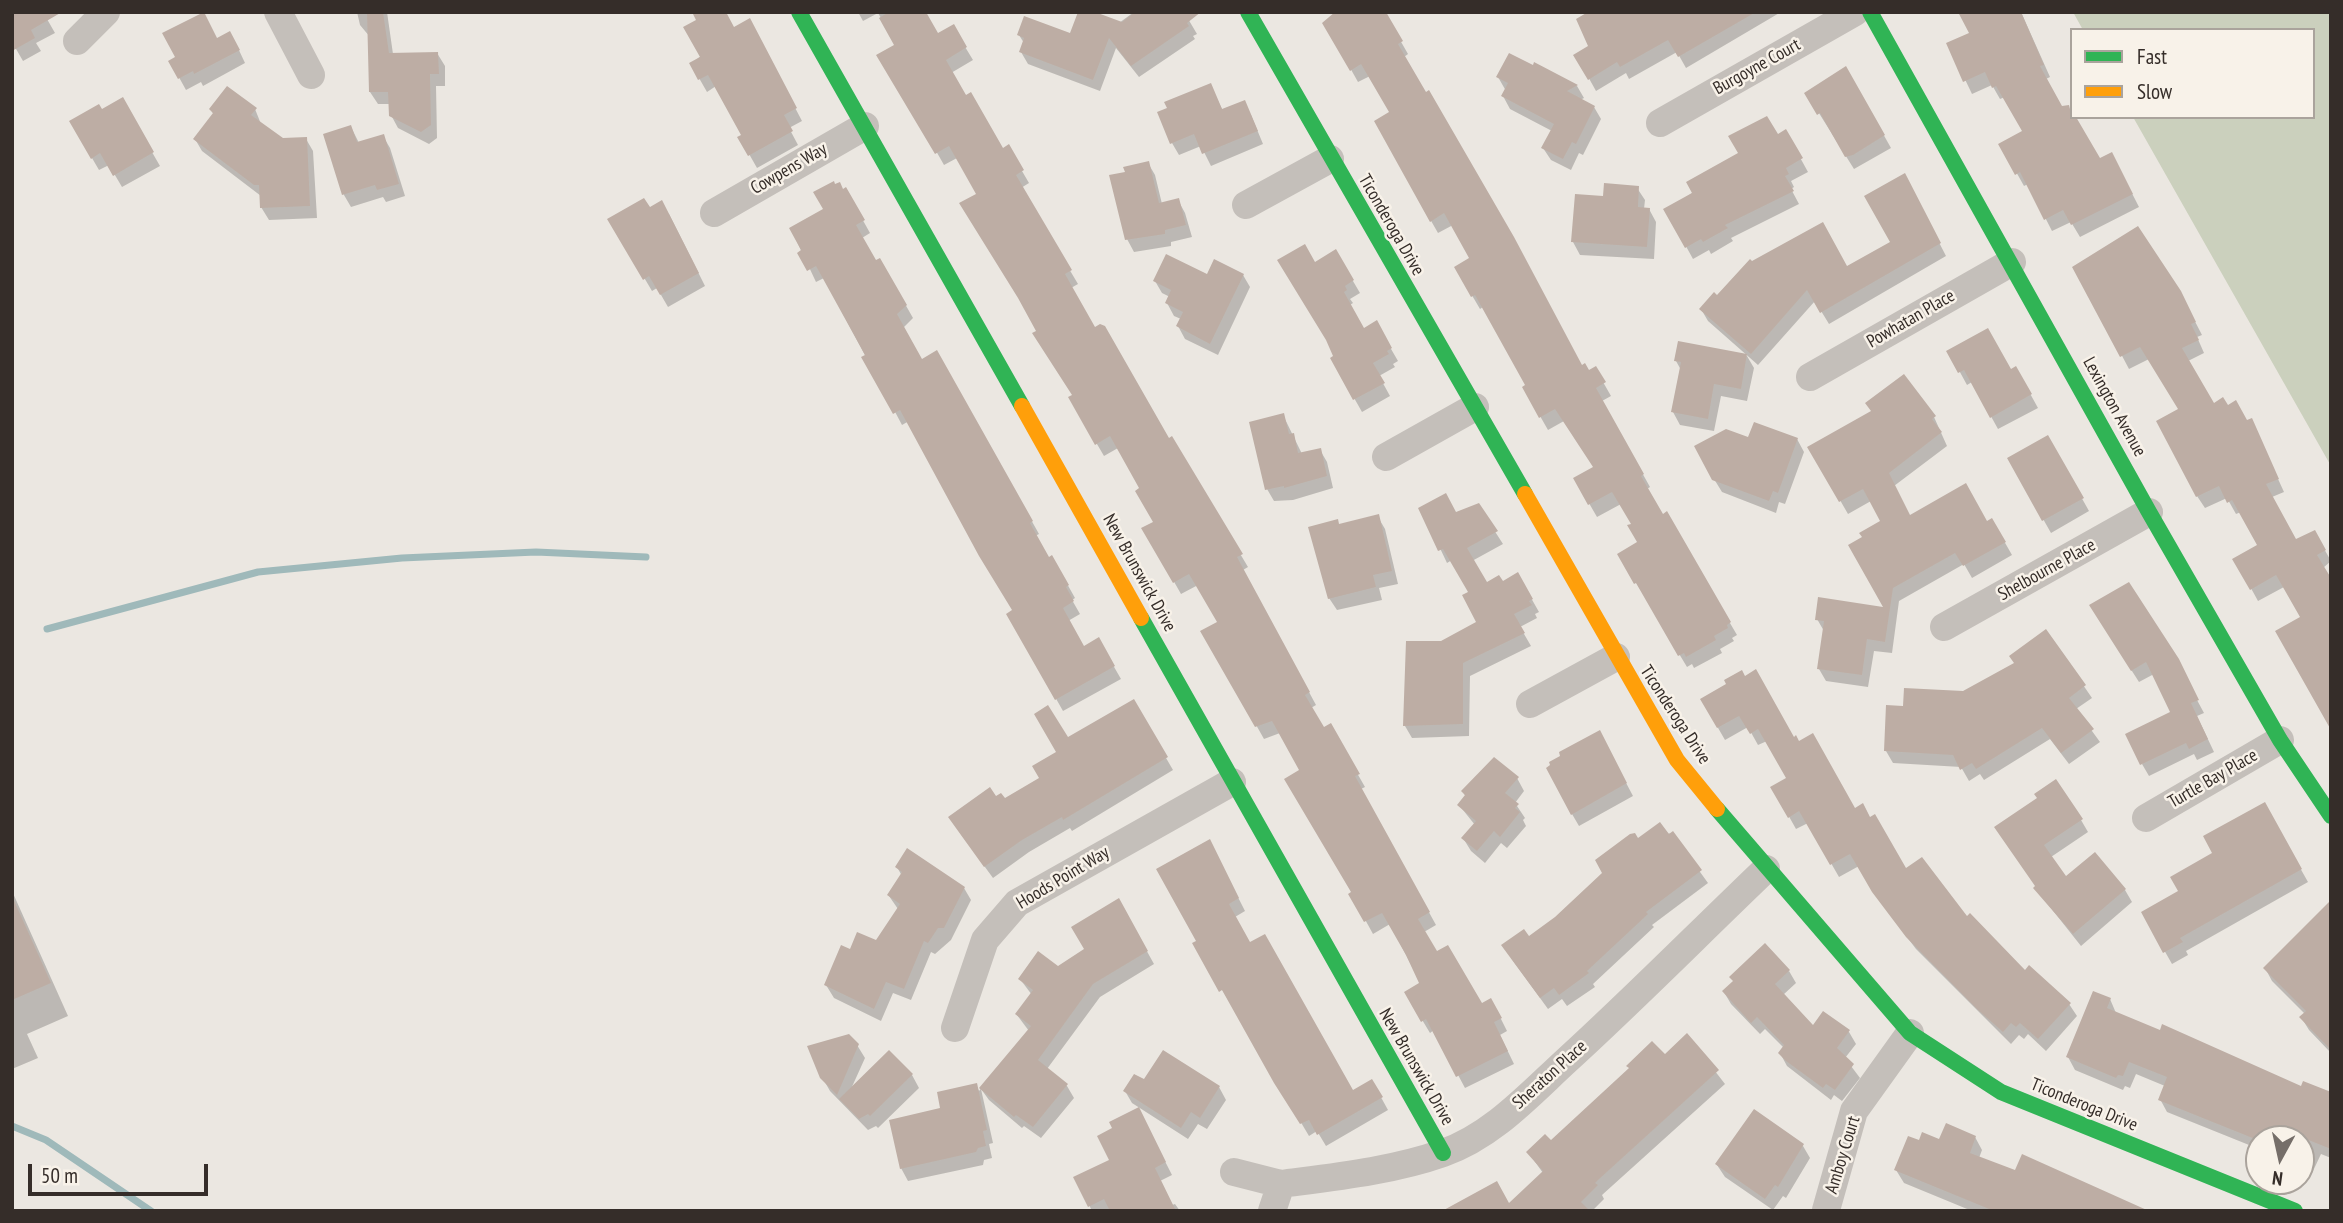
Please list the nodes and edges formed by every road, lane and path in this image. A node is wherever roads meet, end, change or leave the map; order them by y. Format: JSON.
{"nodes":[{"id":1,"x":106,"y":12,"type":"edge"},
{"id":2,"x":278,"y":12,"type":"edge"},
{"id":3,"x":799,"y":12,"type":"edge"},
{"id":4,"x":1248,"y":12,"type":"edge"},
{"id":5,"x":1855,"y":12,"type":"edge"},
{"id":6,"x":1870,"y":12,"type":"edge"},
{"id":7,"x":77,"y":41,"type":"dead end"},
{"id":8,"x":311,"y":75,"type":"dead end"},
{"id":9,"x":1660,"y":122,"type":"dead end"},
{"id":10,"x":865,"y":126,"type":"junction"},
{"id":11,"x":1330,"y":159,"type":"junction"},
{"id":12,"x":1246,"y":205,"type":"dead end"},
{"id":13,"x":714,"y":213,"type":"dead end"},
{"id":14,"x":2012,"y":262,"type":"junction"},
{"id":15,"x":1810,"y":377,"type":"dead end"},
{"id":16,"x":1475,"y":407,"type":"junction"},
{"id":17,"x":1386,"y":457,"type":"dead end"},
{"id":18,"x":2149,"y":512,"type":"junction"},
{"id":19,"x":1944,"y":627,"type":"dead end"},
{"id":20,"x":1616,"y":657,"type":"junction"},
{"id":21,"x":1530,"y":704,"type":"dead end"},
{"id":22,"x":2280,"y":740,"type":"junction"},
{"id":23,"x":1232,"y":782,"type":"junction"},
{"id":24,"x":2331,"y":816,"type":"edge"},
{"id":25,"x":2146,"y":818,"type":"dead end"},
{"id":26,"x":1766,"y":869,"type":"junction"},
{"id":27,"x":955,"y":1028,"type":"dead end"},
{"id":28,"x":1910,"y":1033,"type":"junction"},
{"id":29,"x":1443,"y":1153,"type":"junction"},
{"id":30,"x":1234,"y":1172,"type":"dead end"},
{"id":31,"x":1281,"y":1184,"type":"junction"},
{"id":32,"x":1826,"y":1210,"type":"edge"},
{"id":33,"x":1272,"y":1211,"type":"edge"},
{"id":34,"x":2295,"y":1211,"type":"edge"}],
"edges":[{"from":1,"to":7,"type":"street"},
{"from":2,"to":8,"type":"street"},
{"from":3,"to":10,"type":"street","name":"New Brunswick Drive"},
{"from":4,"to":11,"type":"street","name":"Ticonderoga Drive"},
{"from":5,"to":9,"type":"street","name":"Burgoyne Court"},
{"from":6,"to":14,"type":"street","name":"Lexington Avenue"},
{"from":10,"to":13,"type":"street","name":"Cowpens Way"},
{"from":10,"to":23,"type":"street","name":"New Brunswick Drive"},
{"from":11,"to":12,"type":"street"},
{"from":11,"to":16,"type":"street","name":"Ticonderoga Drive"},
{"from":14,"to":15,"type":"street","name":"Powhatan Place"},
{"from":14,"to":18,"type":"street","name":"Lexington Avenue"},
{"from":16,"to":17,"type":"street"},
{"from":16,"to":20,"type":"street","name":"Ticonderoga Drive"},
{"from":18,"to":19,"type":"street","name":"Shelbourne Place"},
{"from":18,"to":22,"type":"street","name":"Lexington Avenue"},
{"from":20,"to":21,"type":"street"},
{"from":20,"to":26,"type":"street","name":"Ticonderoga Drive"},
{"from":22,"to":24,"type":"street","name":"Lexington Avenue"},
{"from":22,"to":25,"type":"street","name":"Turtle Bay Place"},
{"from":23,"to":27,"type":"street","name":"Hoods Point Way"},
{"from":23,"to":29,"type":"street","name":"New Brunswick Drive"},
{"from":26,"to":28,"type":"street","name":"Ticonderoga Drive"},
{"from":26,"to":29,"type":"street","name":"Sheraton Place"},
{"from":28,"to":32,"type":"street","name":"Amboy Court"},
{"from":28,"to":34,"type":"street","name":"Ticonderoga Drive"},
{"from":29,"to":31,"type":"street","name":"Sheraton Place"},
{"from":30,"to":31,"type":"street","name":"Sheraton Place"},
{"from":31,"to":33,"type":"street"}]}
